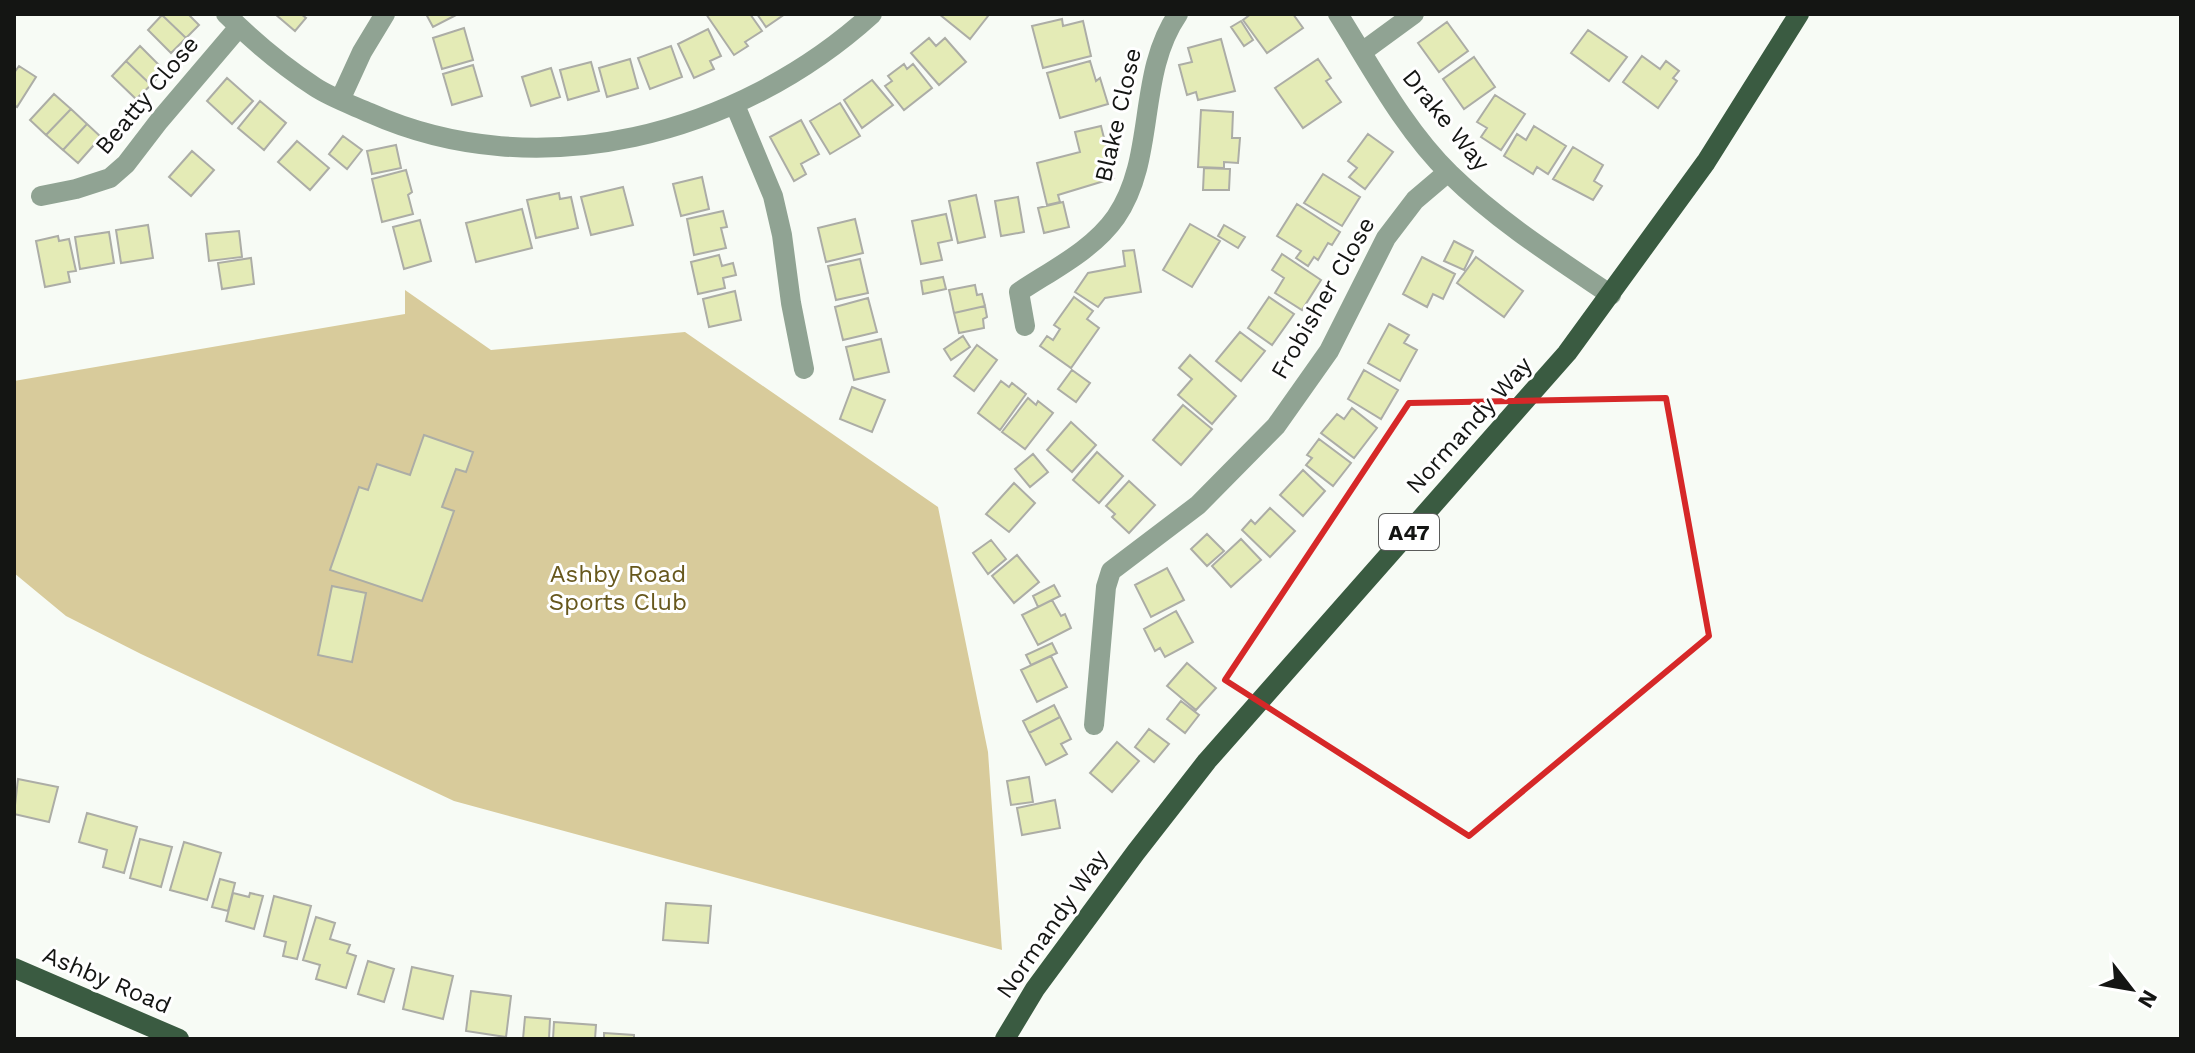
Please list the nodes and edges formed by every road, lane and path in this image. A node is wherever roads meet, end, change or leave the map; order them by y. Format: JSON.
{"nodes":[{"id":1,"x":385,"y":14,"type":"edge"},
{"id":2,"x":872,"y":14,"type":"edge"},
{"id":3,"x":1178,"y":14,"type":"edge"},
{"id":4,"x":1338,"y":14,"type":"edge"},
{"id":5,"x":1414,"y":14,"type":"edge"},
{"id":6,"x":1799,"y":14,"type":"edge"},
{"id":7,"x":232,"y":21,"type":"edge"},
{"id":8,"x":1362,"y":52,"type":"junction"},
{"id":9,"x":340,"y":100,"type":"junction"},
{"id":10,"x":735,"y":105,"type":"junction"},
{"id":11,"x":1448,"y":172,"type":"junction"},
{"id":12,"x":41,"y":196,"type":"dead end"},
{"id":13,"x":1611,"y":295,"type":"junction"},
{"id":14,"x":1025,"y":326,"type":"dead end"},
{"id":15,"x":804,"y":369,"type":"dead end"},
{"id":16,"x":1094,"y":725,"type":"dead end"},
{"id":17,"x":14,"y":968,"type":"edge"},
{"id":18,"x":179,"y":1039,"type":"edge"},
{"id":19,"x":1005,"y":1039,"type":"edge"}],
"edges":[{"from":1,"to":9,"type":"street"},
{"from":2,"to":10,"type":"street"},
{"from":3,"to":14,"type":"street","name":"Blake Close"},
{"from":4,"to":8,"type":"street","name":"Drake Way"},
{"from":5,"to":8,"type":"street"},
{"from":6,"to":13,"type":"main road","name":"Normandy Way","number":"A47"},
{"from":7,"to":9,"type":"street"},
{"from":7,"to":12,"type":"street","name":"Beatty Close"},
{"from":8,"to":11,"type":"street","name":"Drake Way"},
{"from":9,"to":10,"type":"street"},
{"from":10,"to":15,"type":"street"},
{"from":11,"to":13,"type":"street","name":"Drake Way"},
{"from":11,"to":16,"type":"street","name":"Frobisher Close"},
{"from":13,"to":19,"type":"main road","name":"Normandy Way","number":"A47"},
{"from":17,"to":18,"type":"main road","name":"Ashby Road"}]}
